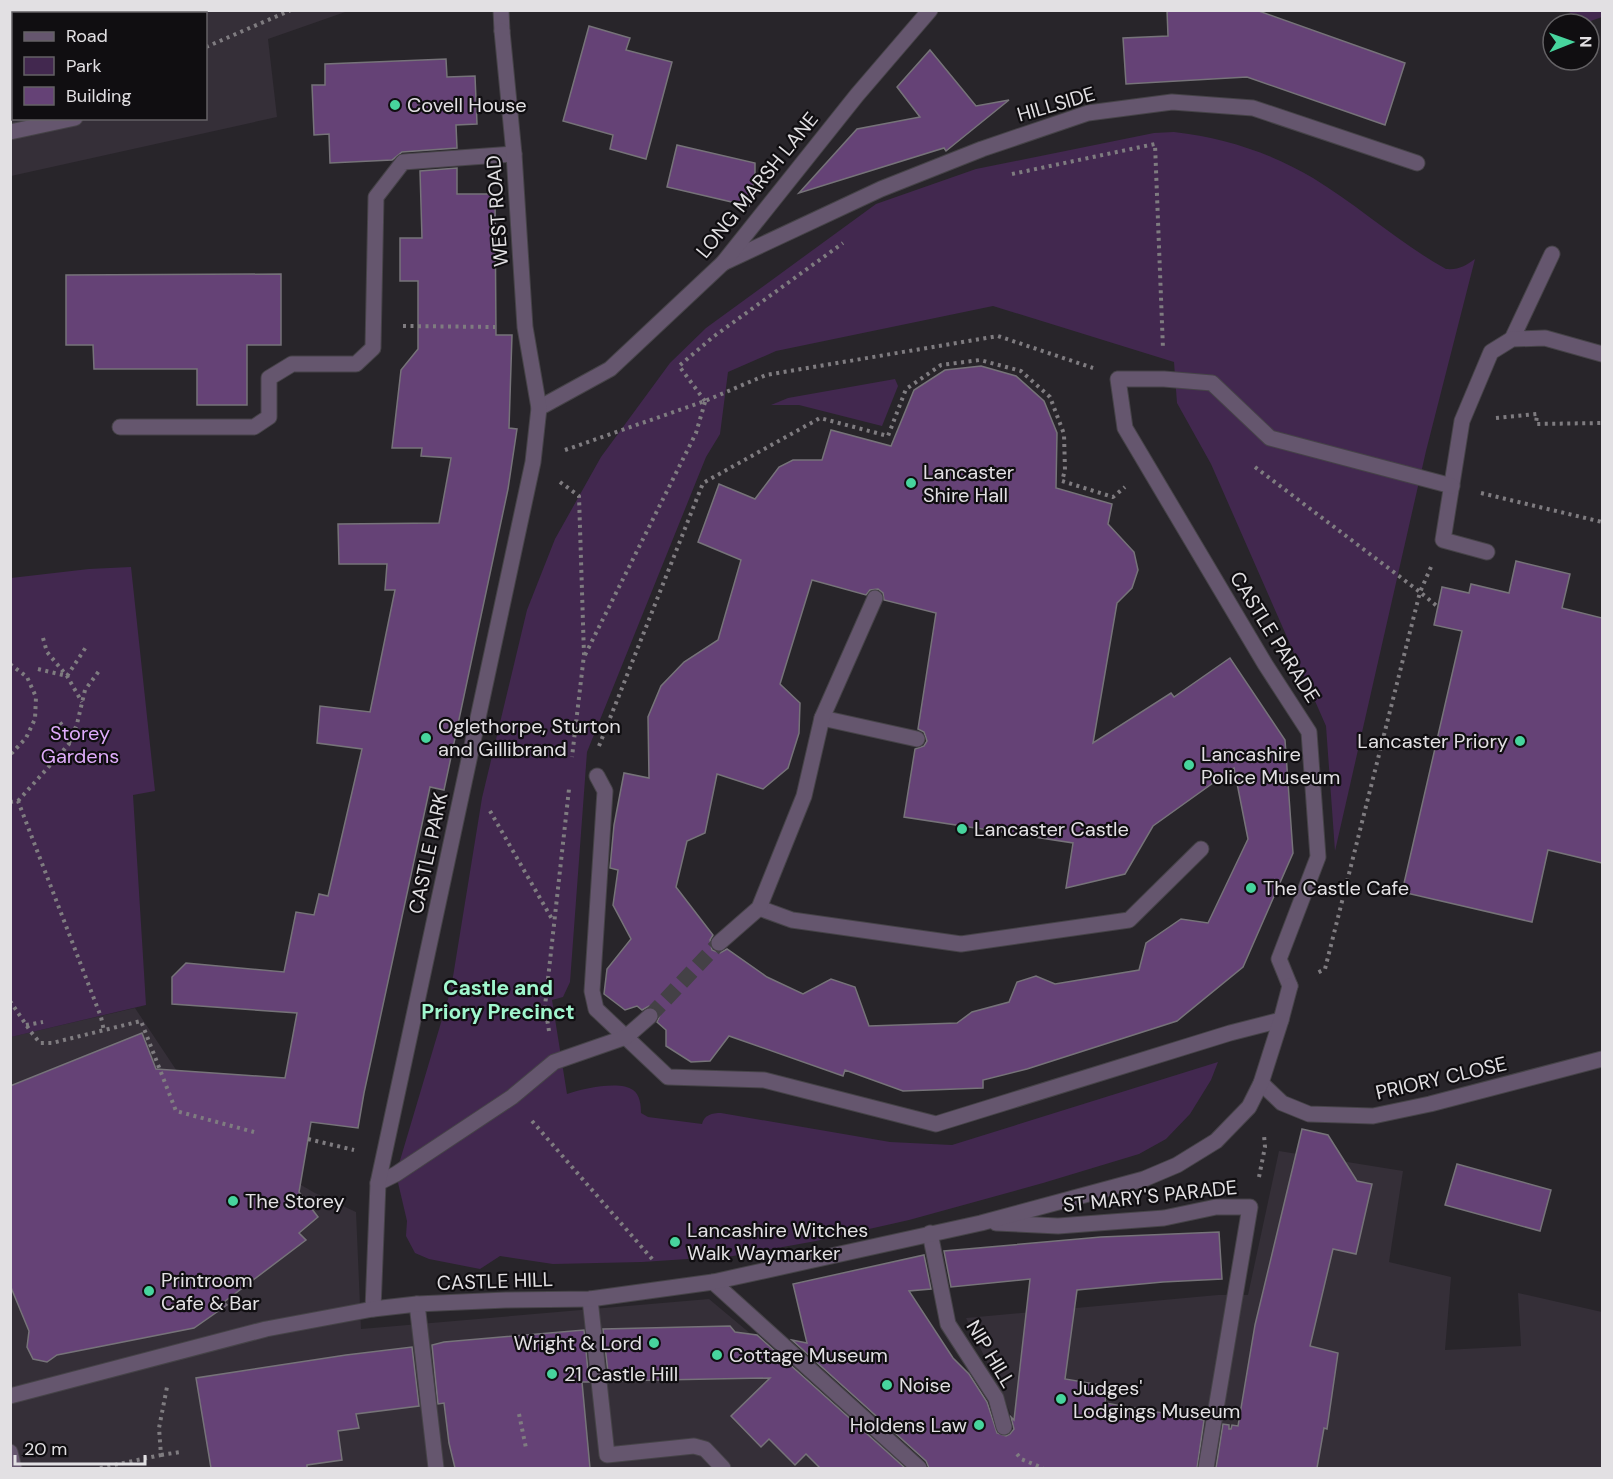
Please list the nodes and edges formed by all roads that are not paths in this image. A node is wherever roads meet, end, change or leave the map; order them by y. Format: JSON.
{"nodes":[{"id":1,"x":501,"y":10,"type":"edge"},
{"id":2,"x":930,"y":10,"type":"edge"},
{"id":3,"x":66,"y":120,"type":"edge"},
{"id":4,"x":10,"y":132,"type":"edge"},
{"id":5,"x":514,"y":154,"type":"junction"},
{"id":6,"x":1417,"y":163,"type":"dead end"},
{"id":7,"x":1552,"y":254,"type":"dead end"},
{"id":8,"x":723,"y":263,"type":"junction"},
{"id":9,"x":1512,"y":339,"type":"junction"},
{"id":10,"x":1602,"y":354,"type":"edge"},
{"id":11,"x":539,"y":408,"type":"junction"},
{"id":12,"x":120,"y":427,"type":"dead end"},
{"id":13,"x":1452,"y":486,"type":"junction"},
{"id":14,"x":1487,"y":552,"type":"dead end"},
{"id":15,"x":875,"y":598,"type":"dead end"},
{"id":16,"x":822,"y":718,"type":"junction"},
{"id":17,"x":917,"y":739,"type":"dead end"},
{"id":18,"x":597,"y":777,"type":"road end"},
{"id":19,"x":1201,"y":849,"type":"dead end"},
{"id":20,"x":759,"y":908,"type":"junction"},
{"id":21,"x":719,"y":943,"type":"tunnel mouth"},
{"id":22,"x":1290,"y":986,"type":"joint"},
{"id":23,"x":650,"y":1016,"type":"tunnel mouth"},
{"id":24,"x":1281,"y":1020,"type":"junction"},
{"id":25,"x":626,"y":1037,"type":"junction"},
{"id":26,"x":1602,"y":1059,"type":"edge"},
{"id":27,"x":1261,"y":1083,"type":"junction"},
{"id":28,"x":378,"y":1183,"type":"junction"},
{"id":29,"x":981,"y":1223,"type":"junction"},
{"id":30,"x":930,"y":1233,"type":"junction"},
{"id":31,"x":713,"y":1282,"type":"junction"},
{"id":32,"x":590,"y":1299,"type":"junction"},
{"id":33,"x":417,"y":1304,"type":"junction"},
{"id":34,"x":372,"y":1309,"type":"junction"},
{"id":35,"x":10,"y":1396,"type":"edge"},
{"id":36,"x":1004,"y":1426,"type":"dead end"},
{"id":37,"x":10,"y":1452,"type":"edge"},
{"id":38,"x":14,"y":1468,"type":"edge"},
{"id":39,"x":436,"y":1468,"type":"edge"},
{"id":40,"x":723,"y":1468,"type":"edge"},
{"id":41,"x":919,"y":1468,"type":"edge"},
{"id":42,"x":1206,"y":1468,"type":"edge"}],
"edges":[{"from":1,"to":5,"type":"street","name":"WEST ROAD"},
{"from":2,"to":8,"type":"street","name":"LONG MARSH LANE"},
{"from":3,"to":4,"type":"street"},
{"from":5,"to":11,"type":"street","name":"WEST ROAD"},
{"from":5,"to":12,"type":"street"},
{"from":6,"to":8,"type":"street","name":"HILLSIDE"},
{"from":7,"to":9,"type":"street"},
{"from":8,"to":11,"type":"street","name":"LONG MARSH LANE"},
{"from":9,"to":10,"type":"street"},
{"from":9,"to":13,"type":"street"},
{"from":11,"to":28,"type":"street","name":"CASTLE PARK"},
{"from":13,"to":14,"type":"street"},
{"from":13,"to":22,"type":"street","name":"CASTLE PARADE"},
{"from":15,"to":16,"type":"street"},
{"from":16,"to":17,"type":"street"},
{"from":16,"to":20,"type":"street"},
{"from":18,"to":25,"type":"street"},
{"from":19,"to":20,"type":"street"},
{"from":20,"to":21,"type":"street"},
{"from":22,"to":24,"type":"street","name":"ST MARY'S PARADE"},
{"from":23,"to":25,"type":"street"},
{"from":24,"to":25,"type":"street"},
{"from":24,"to":27,"type":"street","name":"ST MARY'S PARADE"},
{"from":25,"to":28,"type":"street"},
{"from":26,"to":27,"type":"street","name":"PRIORY CLOSE"},
{"from":27,"to":29,"type":"street","name":"ST MARY'S PARADE"},
{"from":28,"to":34,"type":"street","name":"CASTLE PARK"},
{"from":29,"to":30,"type":"street","name":"ST MARY'S PARADE"},
{"from":29,"to":42,"type":"street","name":"ST MARY'S PARADE"},
{"from":30,"to":31,"type":"street","name":"ST MARY'S PARADE"},
{"from":30,"to":36,"type":"street","name":"NIP HILL"},
{"from":31,"to":32,"type":"street","name":"CASTLE HILL"},
{"from":31,"to":41,"type":"street"},
{"from":32,"to":33,"type":"street","name":"CASTLE HILL"},
{"from":32,"to":40,"type":"street"},
{"from":33,"to":34,"type":"street","name":"CASTLE HILL"},
{"from":33,"to":39,"type":"street"},
{"from":34,"to":35,"type":"street","name":"CASTLE HILL"},
{"from":37,"to":38,"type":"street"}]}
